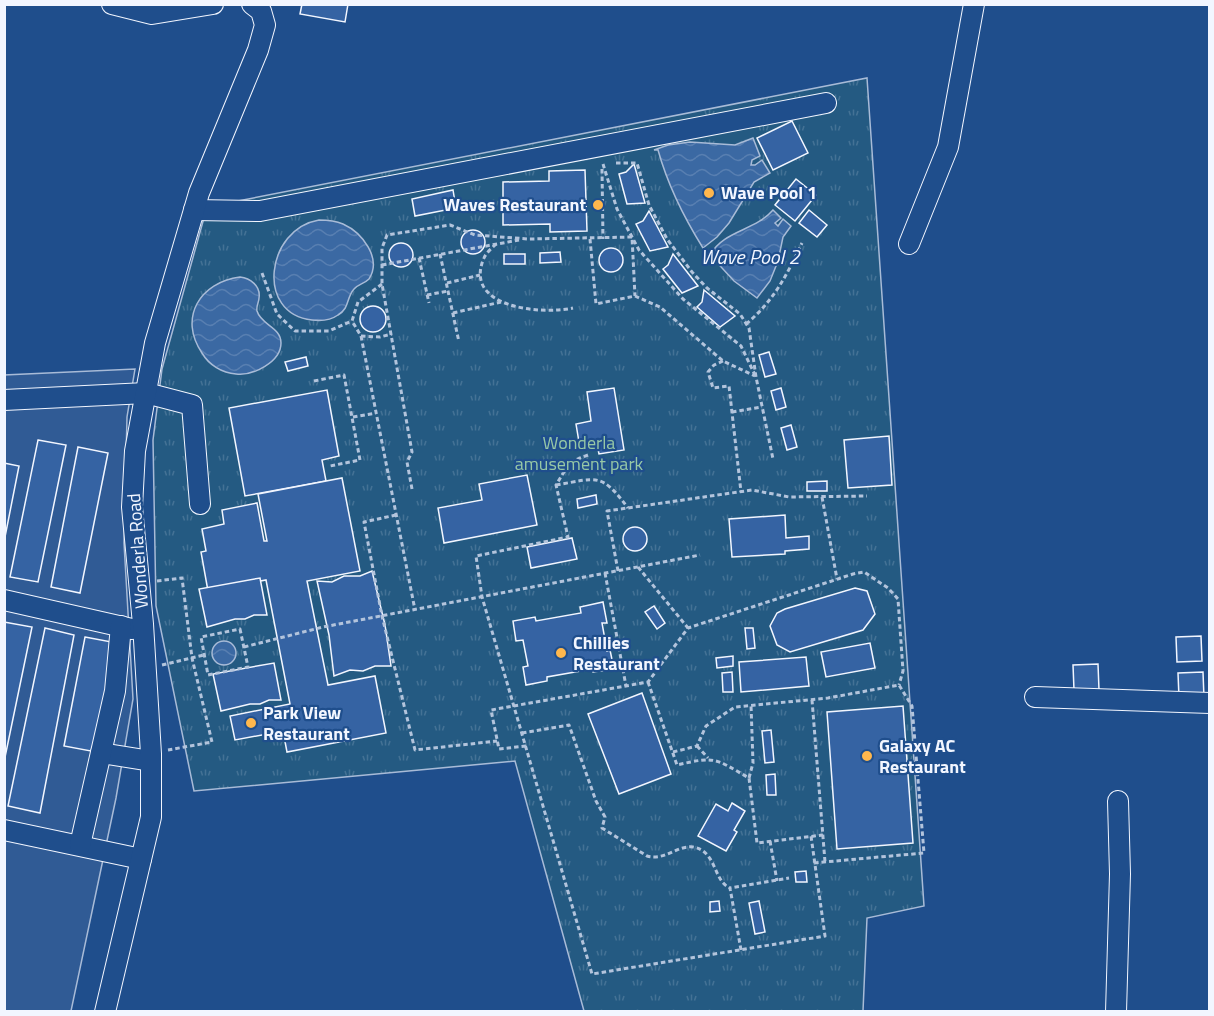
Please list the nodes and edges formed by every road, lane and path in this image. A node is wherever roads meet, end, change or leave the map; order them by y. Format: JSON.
{"nodes":[{"id":1,"x":112,"y":4,"type":"edge"},
{"id":2,"x":213,"y":4,"type":"edge"},
{"id":3,"x":252,"y":4,"type":"edge"},
{"id":4,"x":974,"y":4,"type":"edge"},
{"id":5,"x":826,"y":103,"type":"dead end"},
{"id":6,"x":602,"y":162,"type":"junction"},
{"id":7,"x":194,"y":210,"type":"junction"},
{"id":8,"x":632,"y":237,"type":"junction"},
{"id":9,"x":523,"y":239,"type":"junction"},
{"id":10,"x":590,"y":239,"type":"junction"},
{"id":11,"x":603,"y":239,"type":"junction"},
{"id":12,"x":802,"y":243,"type":"dead end"},
{"id":13,"x":496,"y":244,"type":"junction"},
{"id":14,"x":909,"y":244,"type":"dead end"},
{"id":15,"x":440,"y":254,"type":"junction"},
{"id":16,"x":419,"y":258,"type":"junction"},
{"id":17,"x":382,"y":265,"type":"junction"},
{"id":18,"x":262,"y":273,"type":"dead end"},
{"id":19,"x":481,"y":275,"type":"junction"},
{"id":20,"x":447,"y":283,"type":"junction"},
{"id":21,"x":382,"y":284,"type":"junction"},
{"id":22,"x":448,"y":291,"type":"junction"},
{"id":23,"x":427,"y":295,"type":"junction"},
{"id":24,"x":635,"y":296,"type":"junction"},
{"id":25,"x":503,"y":302,"type":"junction"},
{"id":26,"x":429,"y":303,"type":"dead end"},
{"id":27,"x":573,"y":308,"type":"dead end"},
{"id":28,"x":453,"y":313,"type":"junction"},
{"id":29,"x":352,"y":321,"type":"junction"},
{"id":30,"x":746,"y":324,"type":"junction"},
{"id":31,"x":392,"y":334,"type":"junction"},
{"id":32,"x":361,"y":336,"type":"junction"},
{"id":33,"x":459,"y":342,"type":"dead end"},
{"id":34,"x":723,"y":361,"type":"junction"},
{"id":35,"x":756,"y":377,"type":"junction"},
{"id":36,"x":314,"y":381,"type":"dead end"},
{"id":37,"x":146,"y":393,"type":"junction"},
{"id":38,"x":4,"y":400,"type":"edge"},
{"id":39,"x":762,"y":407,"type":"junction"},
{"id":40,"x":732,"y":412,"type":"junction"},
{"id":41,"x":376,"y":413,"type":"junction"},
{"id":42,"x":353,"y":417,"type":"junction"},
{"id":43,"x":588,"y":455,"type":"dead end"},
{"id":44,"x":773,"y":459,"type":"dead end"},
{"id":45,"x":330,"y":466,"type":"dead end"},
{"id":46,"x":556,"y":485,"type":"junction"},
{"id":47,"x":411,"y":489,"type":"dead end"},
{"id":48,"x":741,"y":492,"type":"junction"},
{"id":49,"x":867,"y":496,"type":"dead end"},
{"id":50,"x":822,"y":497,"type":"junction"},
{"id":51,"x":200,"y":504,"type":"dead end"},
{"id":52,"x":628,"y":508,"type":"junction"},
{"id":53,"x":396,"y":515,"type":"junction"},
{"id":54,"x":700,"y":555,"type":"dead end"},
{"id":55,"x":638,"y":567,"type":"junction"},
{"id":56,"x":618,"y":571,"type":"junction"},
{"id":57,"x":605,"y":573,"type":"junction"},
{"id":58,"x":837,"y":579,"type":"junction"},
{"id":59,"x":139,"y":583,"type":"junction"},
{"id":60,"x":482,"y":597,"type":"junction"},
{"id":61,"x":4,"y":600,"type":"edge"},
{"id":62,"x":415,"y":610,"type":"junction"},
{"id":63,"x":382,"y":616,"type":"junction"},
{"id":64,"x":121,"y":626,"type":"junction"},
{"id":65,"x":688,"y":628,"type":"junction"},
{"id":66,"x":144,"y":631,"type":"junction"},
{"id":67,"x":243,"y":647,"type":"junction"},
{"id":68,"x":204,"y":655,"type":"junction"},
{"id":69,"x":192,"y":658,"type":"junction"},
{"id":70,"x":146,"y":669,"type":"junction"},
{"id":71,"x":648,"y":682,"type":"junction"},
{"id":72,"x":899,"y":685,"type":"junction"},
{"id":73,"x":626,"y":686,"type":"junction"},
{"id":74,"x":1035,"y":697,"type":"dead end"},
{"id":75,"x":812,"y":700,"type":"junction"},
{"id":76,"x":1209,"y":703,"type":"edge"},
{"id":77,"x":751,"y":705,"type":"junction"},
{"id":78,"x":514,"y":706,"type":"junction"},
{"id":79,"x":522,"y":734,"type":"junction"},
{"id":80,"x":497,"y":741,"type":"junction"},
{"id":81,"x":526,"y":746,"type":"junction"},
{"id":82,"x":697,"y":746,"type":"junction"},
{"id":83,"x":673,"y":752,"type":"junction"},
{"id":84,"x":101,"y":753,"type":"junction"},
{"id":85,"x":151,"y":757,"type":"junction"},
{"id":86,"x":708,"y":758,"type":"junction"},
{"id":87,"x":748,"y":778,"type":"junction"},
{"id":88,"x":1118,"y":801,"type":"dead end"},
{"id":89,"x":4,"y":830,"type":"edge"},
{"id":90,"x":823,"y":835,"type":"junction"},
{"id":91,"x":811,"y":836,"type":"junction"},
{"id":92,"x":770,"y":842,"type":"junction"},
{"id":93,"x":80,"y":845,"type":"junction"},
{"id":94,"x":141,"y":859,"type":"junction"},
{"id":95,"x":825,"y":862,"type":"junction"},
{"id":96,"x":813,"y":863,"type":"junction"},
{"id":97,"x":789,"y":878,"type":"dead end"},
{"id":98,"x":777,"y":880,"type":"junction"},
{"id":99,"x":730,"y":888,"type":"junction"},
{"id":100,"x":741,"y":950,"type":"junction"},
{"id":101,"x":105,"y":1011,"type":"edge"},
{"id":102,"x":1116,"y":1011,"type":"edge"}],
"edges":[{"from":1,"to":2,"type":"street"},
{"from":3,"to":7,"type":"street","name":"Wonderla Road"},
{"from":4,"to":14,"type":"street"},
{"from":5,"to":7,"type":"street"},
{"from":6,"to":8,"type":"path"},
{"from":6,"to":11,"type":"path"},
{"from":6,"to":30,"type":"path"},
{"from":7,"to":37,"type":"street","name":"Wonderla Road"},
{"from":8,"to":11,"type":"path"},
{"from":8,"to":24,"type":"path"},
{"from":8,"to":35,"type":"path"},
{"from":9,"to":10,"type":"path"},
{"from":9,"to":13,"type":"path"},
{"from":9,"to":17,"type":"path"},
{"from":10,"to":11,"type":"path"},
{"from":10,"to":24,"type":"path"},
{"from":12,"to":30,"type":"path"},
{"from":13,"to":15,"type":"path"},
{"from":13,"to":19,"type":"path"},
{"from":15,"to":16,"type":"path"},
{"from":15,"to":20,"type":"path"},
{"from":16,"to":17,"type":"path"},
{"from":16,"to":23,"type":"path"},
{"from":17,"to":21,"type":"path"},
{"from":18,"to":29,"type":"path"},
{"from":19,"to":20,"type":"path"},
{"from":19,"to":25,"type":"path"},
{"from":20,"to":22,"type":"path"},
{"from":21,"to":29,"type":"path"},
{"from":21,"to":31,"type":"path"},
{"from":22,"to":23,"type":"path"},
{"from":22,"to":28,"type":"path"},
{"from":23,"to":26,"type":"path"},
{"from":24,"to":34,"type":"path"},
{"from":25,"to":27,"type":"path"},
{"from":25,"to":28,"type":"path"},
{"from":28,"to":33,"type":"path"},
{"from":29,"to":32,"type":"path"},
{"from":30,"to":35,"type":"path"},
{"from":31,"to":32,"type":"path"},
{"from":31,"to":47,"type":"path"},
{"from":32,"to":41,"type":"path"},
{"from":34,"to":35,"type":"path"},
{"from":34,"to":40,"type":"path"},
{"from":35,"to":39,"type":"path"},
{"from":36,"to":42,"type":"path"},
{"from":37,"to":38,"type":"street"},
{"from":37,"to":51,"type":"street"},
{"from":37,"to":59,"type":"street","name":"Wonderla Road"},
{"from":39,"to":40,"type":"path"},
{"from":39,"to":44,"type":"path"},
{"from":40,"to":48,"type":"path"},
{"from":41,"to":42,"type":"path"},
{"from":41,"to":53,"type":"path"},
{"from":42,"to":45,"type":"path"},
{"from":43,"to":46,"type":"path"},
{"from":46,"to":52,"type":"path"},
{"from":46,"to":60,"type":"path"},
{"from":48,"to":50,"type":"path"},
{"from":48,"to":52,"type":"path"},
{"from":49,"to":50,"type":"path"},
{"from":50,"to":58,"type":"path"},
{"from":52,"to":56,"type":"path"},
{"from":53,"to":62,"type":"path"},
{"from":53,"to":63,"type":"path"},
{"from":54,"to":55,"type":"path"},
{"from":55,"to":56,"type":"path"},
{"from":55,"to":65,"type":"path"},
{"from":56,"to":57,"type":"path"},
{"from":57,"to":60,"type":"path"},
{"from":57,"to":73,"type":"path"},
{"from":58,"to":65,"type":"path"},
{"from":58,"to":72,"type":"path"},
{"from":59,"to":66,"type":"street","name":"Wonderla Road"},
{"from":59,"to":69,"type":"path"},
{"from":60,"to":62,"type":"path"},
{"from":60,"to":78,"type":"path"},
{"from":61,"to":64,"type":"street"},
{"from":62,"to":63,"type":"path"},
{"from":63,"to":67,"type":"path"},
{"from":63,"to":80,"type":"path"},
{"from":64,"to":66,"type":"street"},
{"from":64,"to":84,"type":"street"},
{"from":65,"to":71,"type":"path"},
{"from":66,"to":70,"type":"street","name":"Wonderla Road"},
{"from":67,"to":68,"type":"path"},
{"from":67,"to":68,"type":"path"},
{"from":68,"to":69,"type":"path"},
{"from":69,"to":70,"type":"path"},
{"from":69,"to":85,"type":"path"},
{"from":70,"to":85,"type":"street","name":"Wonderla Road"},
{"from":71,"to":73,"type":"path"},
{"from":71,"to":83,"type":"path"},
{"from":72,"to":75,"type":"path"},
{"from":72,"to":95,"type":"path"},
{"from":73,"to":78,"type":"path"},
{"from":74,"to":76,"type":"street"},
{"from":75,"to":77,"type":"path"},
{"from":75,"to":90,"type":"path"},
{"from":77,"to":82,"type":"path"},
{"from":77,"to":87,"type":"path"},
{"from":78,"to":79,"type":"path"},
{"from":78,"to":80,"type":"path"},
{"from":79,"to":81,"type":"path"},
{"from":79,"to":99,"type":"path"},
{"from":80,"to":81,"type":"path"},
{"from":81,"to":100,"type":"path"},
{"from":82,"to":83,"type":"path"},
{"from":82,"to":86,"type":"path"},
{"from":83,"to":86,"type":"path"},
{"from":84,"to":85,"type":"street"},
{"from":84,"to":93,"type":"street"},
{"from":85,"to":94,"type":"street","name":"Wonderla Road"},
{"from":86,"to":87,"type":"path"},
{"from":87,"to":92,"type":"path"},
{"from":88,"to":102,"type":"street"},
{"from":89,"to":93,"type":"street"},
{"from":90,"to":91,"type":"path"},
{"from":90,"to":95,"type":"path"},
{"from":91,"to":92,"type":"path"},
{"from":91,"to":96,"type":"path"},
{"from":92,"to":98,"type":"path"},
{"from":93,"to":94,"type":"street"},
{"from":94,"to":101,"type":"street","name":"Wonderla Road"},
{"from":95,"to":96,"type":"path"},
{"from":96,"to":100,"type":"path"},
{"from":97,"to":98,"type":"path"},
{"from":98,"to":99,"type":"path"},
{"from":99,"to":100,"type":"path"}]}
